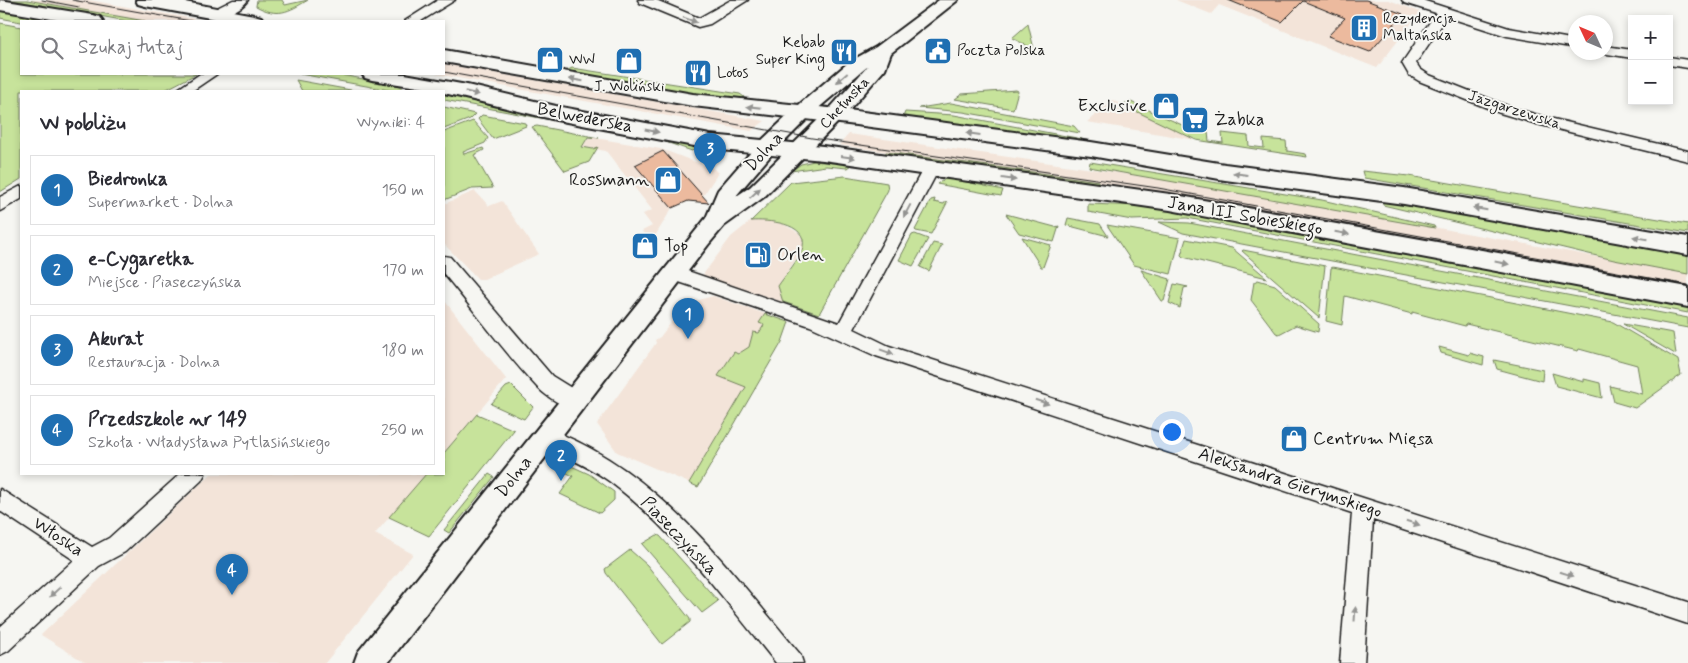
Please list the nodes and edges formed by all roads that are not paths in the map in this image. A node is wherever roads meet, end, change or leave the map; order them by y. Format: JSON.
{"nodes":[{"id":1,"x":145,"y":0,"type":"edge"},
{"id":2,"x":241,"y":0,"type":"edge"},
{"id":3,"x":448,"y":0,"type":"edge"},
{"id":4,"x":645,"y":0,"type":"edge"},
{"id":5,"x":741,"y":0,"type":"edge"},
{"id":6,"x":950,"y":0,"type":"edge"},
{"id":7,"x":1409,"y":0,"type":"edge"},
{"id":8,"x":0,"y":4,"type":"edge"},
{"id":9,"x":1444,"y":12,"type":"junction"},
{"id":10,"x":214,"y":13,"type":"junction"},
{"id":11,"x":88,"y":20,"type":"edge"},
{"id":12,"x":249,"y":20,"type":"edge"},
{"id":13,"x":414,"y":20,"type":"edge"},
{"id":14,"x":1568,"y":43,"type":"edge"},
{"id":15,"x":1613,"y":51,"type":"edge"},
{"id":16,"x":882,"y":52,"type":"junction"},
{"id":17,"x":1628,"y":53,"type":"edge"},
{"id":18,"x":445,"y":56,"type":"edge"},
{"id":19,"x":1673,"y":62,"type":"edge"},
{"id":20,"x":1688,"y":64,"type":"edge"},
{"id":21,"x":208,"y":75,"type":"edge"},
{"id":22,"x":378,"y":75,"type":"edge"},
{"id":23,"x":184,"y":90,"type":"edge"},
{"id":24,"x":803,"y":112,"type":"junction"},
{"id":25,"x":834,"y":115,"type":"junction"},
{"id":26,"x":765,"y":148,"type":"junction"},
{"id":27,"x":799,"y":151,"type":"junction"},
{"id":28,"x":1688,"y":156,"type":"edge"},
{"id":29,"x":931,"y":168,"type":"junction"},
{"id":30,"x":20,"y":193,"type":"edge"},
{"id":31,"x":0,"y":205,"type":"edge"},
{"id":32,"x":716,"y":221,"type":"junction"},
{"id":33,"x":1688,"y":246,"type":"edge"},
{"id":34,"x":445,"y":263,"type":"edge"},
{"id":35,"x":673,"y":273,"type":"junction"},
{"id":36,"x":1688,"y":298,"type":"edge"},
{"id":37,"x":843,"y":332,"type":"junction"},
{"id":38,"x":574,"y":400,"type":"junction"},
{"id":39,"x":545,"y":437,"type":"junction"},
{"id":40,"x":193,"y":475,"type":"edge"},
{"id":41,"x":0,"y":499,"type":"edge"},
{"id":42,"x":1363,"y":507,"type":"junction"},
{"id":43,"x":91,"y":559,"type":"junction"},
{"id":44,"x":1688,"y":613,"type":"edge"},
{"id":45,"x":0,"y":643,"type":"edge"},
{"id":46,"x":369,"y":663,"type":"edge"},
{"id":47,"x":791,"y":663,"type":"edge"},
{"id":48,"x":1352,"y":663,"type":"edge"}],
"edges":[{"from":1,"to":10,"type":"main road"},
{"from":2,"to":10,"type":"street"},
{"from":3,"to":13,"type":"street"},
{"from":4,"to":5,"type":"street","one_way":true},
{"from":6,"to":16,"type":"street","name":"Chełmska"},
{"from":7,"to":9,"type":"street"},
{"from":8,"to":11,"type":"main road"},
{"from":9,"to":14,"type":"street"},
{"from":9,"to":28,"type":"street","name":"Jazgarzewska"},
{"from":10,"to":12,"type":"main road"},
{"from":15,"to":17,"type":"street"},
{"from":16,"to":24,"type":"street","name":"Chełmska","one_way":true},
{"from":16,"to":25,"type":"street","name":"Chełmska"},
{"from":24,"to":18,"type":"main road","name":"Belwederska","one_way":true},
{"from":19,"to":20,"type":"street"},
{"from":21,"to":23,"type":"street"},
{"from":22,"to":26,"type":"main road","name":"Belwederska","one_way":true},
{"from":24,"to":25,"type":"main road","name":"Belwederska"},
{"from":24,"to":26,"type":"street","name":"Dolna"},
{"from":25,"to":27,"type":"street","name":"Chełmska"},
{"from":33,"to":25,"type":"main road","one_way":true},
{"from":26,"to":27,"type":"main road","name":"Belwederska"},
{"from":26,"to":32,"type":"street","name":"Dolna"},
{"from":27,"to":29,"type":"main road","name":"Jana III Sobieskiego","one_way":true},
{"from":32,"to":27,"type":"street","name":"Dolna","one_way":true},
{"from":29,"to":36,"type":"main road","name":"Jana III Sobieskiego","one_way":true},
{"from":29,"to":37,"type":"street","one_way":true},
{"from":30,"to":31,"type":"street"},
{"from":32,"to":35,"type":"street","name":"Dolna"},
{"from":34,"to":38,"type":"street"},
{"from":35,"to":37,"type":"street"},
{"from":35,"to":38,"type":"street","name":"Dolna"},
{"from":37,"to":42,"type":"street","name":"Aleksandra Gierymskiego","one_way":true},
{"from":38,"to":39,"type":"street","name":"Dolna"},
{"from":39,"to":46,"type":"street","name":"Dolna"},
{"from":39,"to":47,"type":"street","name":"Piaseczyńska"},
{"from":40,"to":43,"type":"street"},
{"from":41,"to":43,"type":"street","name":"Włoska"},
{"from":42,"to":44,"type":"street","name":"Aleksandra Gierymskiego","one_way":true},
{"from":48,"to":42,"type":"street","one_way":true},
{"from":43,"to":45,"type":"street","one_way":true}]}
